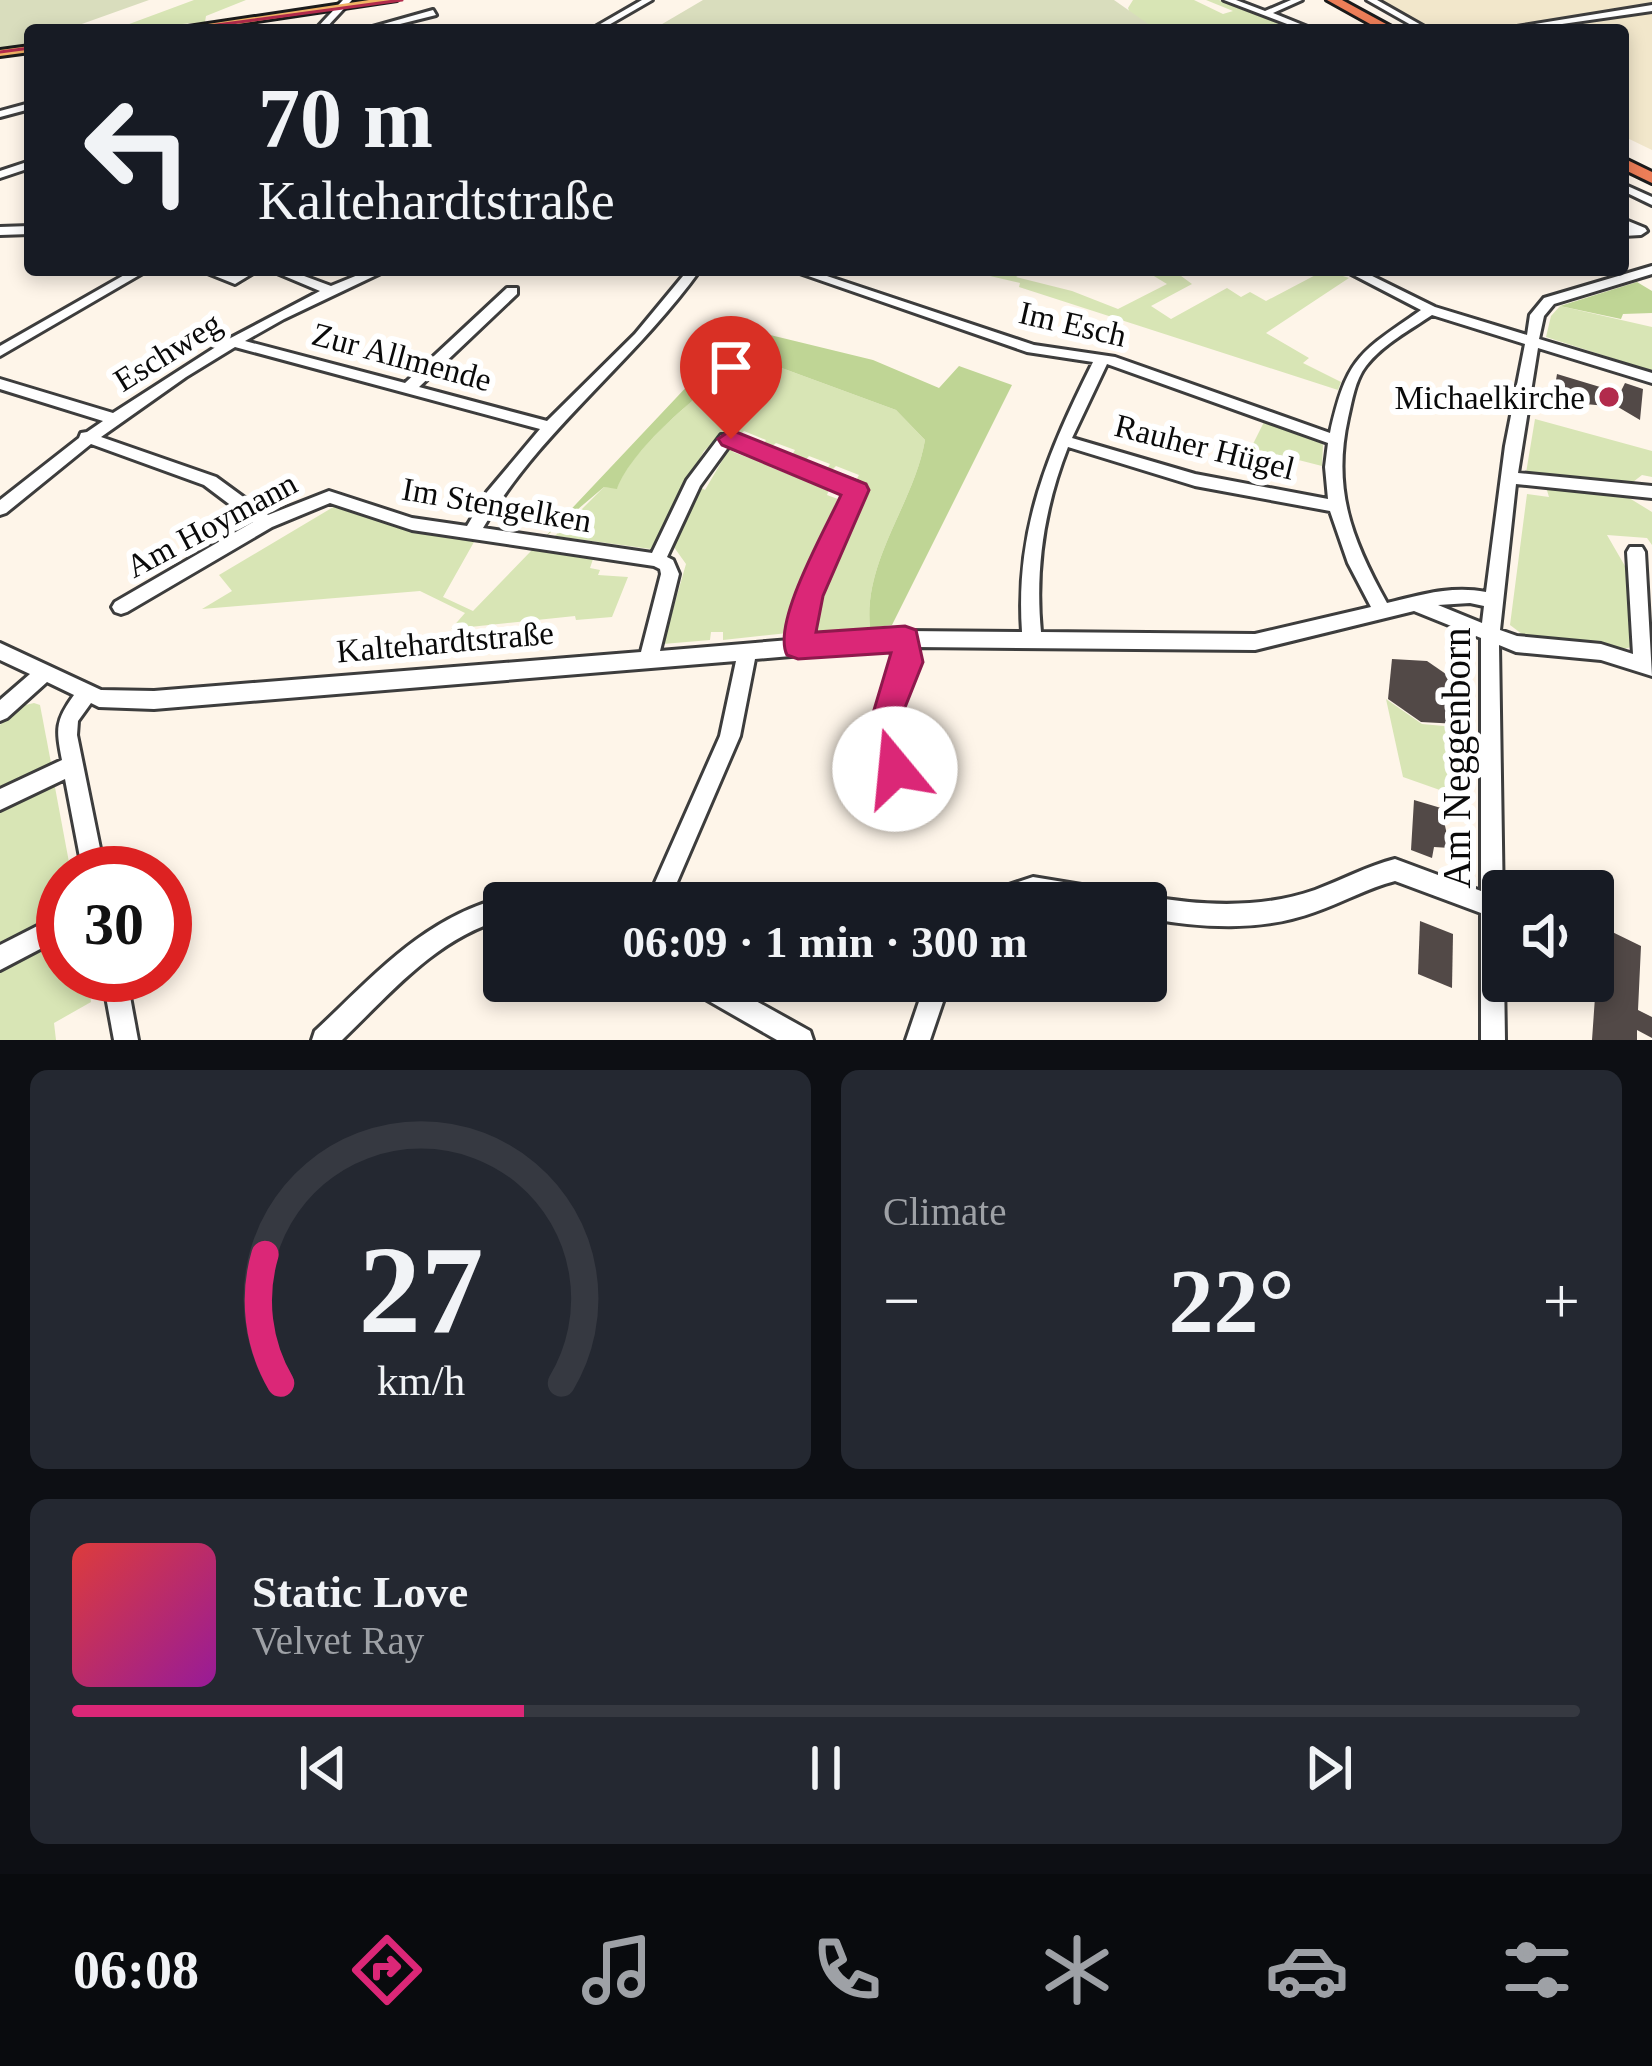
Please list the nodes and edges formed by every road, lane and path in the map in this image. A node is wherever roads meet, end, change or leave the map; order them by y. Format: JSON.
{"nodes":[{"id":1,"x":392,"y":0,"type":"edge"},
{"id":2,"x":648,"y":0,"type":"edge"},
{"id":3,"x":1228,"y":0,"type":"edge"},
{"id":4,"x":1312,"y":0,"type":"edge"},
{"id":5,"x":1333,"y":0,"type":"edge"},
{"id":6,"x":1371,"y":0,"type":"edge"},
{"id":7,"x":1294,"y":2,"type":"edge"},
{"id":8,"x":346,"y":3,"type":"edge"},
{"id":9,"x":1652,"y":8,"type":"edge"},
{"id":10,"x":434,"y":13,"type":"dead end"},
{"id":11,"x":1264,"y":14,"type":"junction"},
{"id":12,"x":212,"y":24,"type":"edge"},
{"id":13,"x":390,"y":24,"type":"edge"},
{"id":14,"x":605,"y":24,"type":"edge"},
{"id":15,"x":1293,"y":24,"type":"edge"},
{"id":16,"x":1358,"y":24,"type":"edge"},
{"id":17,"x":1379,"y":24,"type":"edge"},
{"id":18,"x":1415,"y":24,"type":"edge"},
{"id":19,"x":1543,"y":24,"type":"edge"},
{"id":20,"x":1652,"y":269,"type":"edge"},
{"id":21,"x":132,"y":276,"type":"edge"},
{"id":22,"x":292,"y":276,"type":"edge"},
{"id":23,"x":365,"y":276,"type":"edge"},
{"id":24,"x":689,"y":276,"type":"edge"},
{"id":25,"x":815,"y":276,"type":"edge"},
{"id":26,"x":1362,"y":276,"type":"edge"},
{"id":27,"x":329,"y":290,"type":"junction"},
{"id":28,"x":512,"y":290,"type":"dead end"},
{"id":29,"x":1430,"y":310,"type":"junction"},
{"id":30,"x":1532,"y":341,"type":"junction"},
{"id":31,"x":238,"y":343,"type":"junction"},
{"id":32,"x":0,"y":352,"type":"edge"},
{"id":33,"x":1102,"y":358,"type":"junction"},
{"id":34,"x":1652,"y":378,"type":"edge"},
{"id":35,"x":0,"y":384,"type":"edge"},
{"id":36,"x":409,"y":388,"type":"junction"},
{"id":37,"x":115,"y":419,"type":"junction"},
{"id":38,"x":550,"y":427,"type":"junction"},
{"id":39,"x":86,"y":437,"type":"junction"},
{"id":40,"x":1062,"y":440,"type":"junction"},
{"id":41,"x":1334,"y":440,"type":"junction"},
{"id":42,"x":1510,"y":478,"type":"junction"},
{"id":43,"x":1652,"y":492,"type":"edge"},
{"id":44,"x":329,"y":496,"type":"joint"},
{"id":45,"x":1334,"y":506,"type":"junction"},
{"id":46,"x":0,"y":509,"type":"edge"},
{"id":47,"x":266,"y":523,"type":"junction"},
{"id":48,"x":471,"y":534,"type":"junction"},
{"id":49,"x":1636,"y":552,"type":"dead end"},
{"id":50,"x":657,"y":560,"type":"junction"},
{"id":51,"x":1493,"y":601,"type":"junction"},
{"id":52,"x":1420,"y":606,"type":"junction"},
{"id":53,"x":122,"y":607,"type":"dead end"},
{"id":54,"x":1383,"y":613,"type":"junction"},
{"id":55,"x":1490,"y":634,"type":"junction"},
{"id":56,"x":1032,"y":638,"type":"junction"},
{"id":57,"x":905,"y":639,"type":"junction"},
{"id":58,"x":798,"y":646,"type":"junction"},
{"id":59,"x":747,"y":650,"type":"junction"},
{"id":60,"x":0,"y":651,"type":"edge"},
{"id":61,"x":649,"y":658,"type":"junction"},
{"id":62,"x":1648,"y":666,"type":"edge"},
{"id":63,"x":45,"y":672,"type":"junction"},
{"id":64,"x":88,"y":692,"type":"junction"},
{"id":65,"x":0,"y":712,"type":"edge"},
{"id":66,"x":882,"y":740,"type":"dead end"},
{"id":67,"x":73,"y":765,"type":"junction"},
{"id":68,"x":0,"y":800,"type":"edge"},
{"id":69,"x":89,"y":846,"type":"edge"},
{"id":70,"x":1492,"y":870,"type":"edge"},
{"id":71,"x":666,"y":882,"type":"edge"},
{"id":72,"x":1482,"y":902,"type":"edge"},
{"id":73,"x":1167,"y":911,"type":"edge"},
{"id":74,"x":483,"y":914,"type":"edge"},
{"id":75,"x":36,"y":939,"type":"edge"},
{"id":76,"x":0,"y":958,"type":"edge"},
{"id":77,"x":119,"y":1002,"type":"edge"},
{"id":78,"x":733,"y":1002,"type":"edge"},
{"id":79,"x":931,"y":1002,"type":"edge"},
{"id":80,"x":1492,"y":1002,"type":"edge"},
{"id":81,"x":126,"y":1040,"type":"edge"},
{"id":82,"x":324,"y":1040,"type":"edge"},
{"id":83,"x":801,"y":1040,"type":"edge"},
{"id":84,"x":918,"y":1040,"type":"edge"},
{"id":85,"x":1492,"y":1040,"type":"edge"}],
"edges":[{"from":1,"to":8,"type":"main road"},
{"from":2,"to":14,"type":"street"},
{"from":3,"to":11,"type":"street"},
{"from":4,"to":16,"type":"highway"},
{"from":5,"to":17,"type":"highway"},
{"from":6,"to":18,"type":"street"},
{"from":7,"to":11,"type":"street"},
{"from":8,"to":12,"type":"main road"},
{"from":9,"to":19,"type":"street"},
{"from":10,"to":13,"type":"street"},
{"from":11,"to":15,"type":"street"},
{"from":20,"to":30,"type":"street","name":"Am Neggenborn"},
{"from":21,"to":32,"type":"street"},
{"from":22,"to":27,"type":"street"},
{"from":23,"to":27,"type":"street","name":"Eschweg"},
{"from":24,"to":38,"type":"street"},
{"from":25,"to":33,"type":"street","name":"Im Esch"},
{"from":26,"to":29,"type":"street"},
{"from":27,"to":31,"type":"street","name":"Eschweg"},
{"from":28,"to":36,"type":"street"},
{"from":29,"to":30,"type":"street"},
{"from":29,"to":41,"type":"street"},
{"from":30,"to":34,"type":"street"},
{"from":30,"to":42,"type":"street","name":"Am Neggenborn"},
{"from":31,"to":36,"type":"street","name":"Zur Allmende"},
{"from":31,"to":37,"type":"street","name":"Eschweg"},
{"from":33,"to":40,"type":"street"},
{"from":33,"to":41,"type":"street","name":"Im Esch"},
{"from":35,"to":37,"type":"street"},
{"from":36,"to":38,"type":"street","name":"Zur Allmende"},
{"from":37,"to":39,"type":"street","name":"Eschweg"},
{"from":38,"to":48,"type":"street"},
{"from":39,"to":46,"type":"street","name":"Eschweg"},
{"from":39,"to":47,"type":"street"},
{"from":40,"to":45,"type":"street","name":"Rauher Hügel"},
{"from":40,"to":56,"type":"street"},
{"from":41,"to":45,"type":"street"},
{"from":42,"to":43,"type":"street"},
{"from":42,"to":51,"type":"street","name":"Am Neggenborn"},
{"from":44,"to":47,"type":"street","name":"Am Hoymann"},
{"from":44,"to":48,"type":"street","name":"Im Stengelken"},
{"from":45,"to":54,"type":"street"},
{"from":47,"to":53,"type":"street","name":"Am Hoymann"},
{"from":48,"to":50,"type":"street","name":"Im Stengelken"},
{"from":49,"to":62,"type":"street"},
{"from":50,"to":58,"type":"street"},
{"from":50,"to":61,"type":"street"},
{"from":51,"to":52,"type":"street","name":"Kaltehardtstraße"},
{"from":51,"to":55,"type":"street","name":"Am Neggenborn"},
{"from":52,"to":54,"type":"street","name":"Kaltehardtstraße"},
{"from":52,"to":55,"type":"street"},
{"from":54,"to":56,"type":"street","name":"Kaltehardtstraße"},
{"from":55,"to":62,"type":"street"},
{"from":55,"to":70,"type":"street","name":"Am Neggenborn"},
{"from":56,"to":57,"type":"street","name":"Kaltehardtstraße"},
{"from":57,"to":58,"type":"street","name":"Kaltehardtstraße"},
{"from":57,"to":66,"type":"street"},
{"from":58,"to":59,"type":"street","name":"Kaltehardtstraße"},
{"from":59,"to":61,"type":"street","name":"Kaltehardtstraße"},
{"from":59,"to":71,"type":"street"},
{"from":60,"to":63,"type":"street","name":"Kaltehardtstraße"},
{"from":61,"to":64,"type":"street","name":"Kaltehardtstraße"},
{"from":63,"to":64,"type":"street","name":"Kaltehardtstraße"},
{"from":63,"to":65,"type":"street"},
{"from":64,"to":67,"type":"street"},
{"from":67,"to":68,"type":"street"},
{"from":67,"to":69,"type":"street"},
{"from":72,"to":73,"type":"street"},
{"from":74,"to":82,"type":"street"},
{"from":75,"to":76,"type":"street"},
{"from":77,"to":81,"type":"street"},
{"from":78,"to":83,"type":"street"},
{"from":79,"to":84,"type":"street"},
{"from":80,"to":85,"type":"street","name":"Am Neggenborn"}]}
